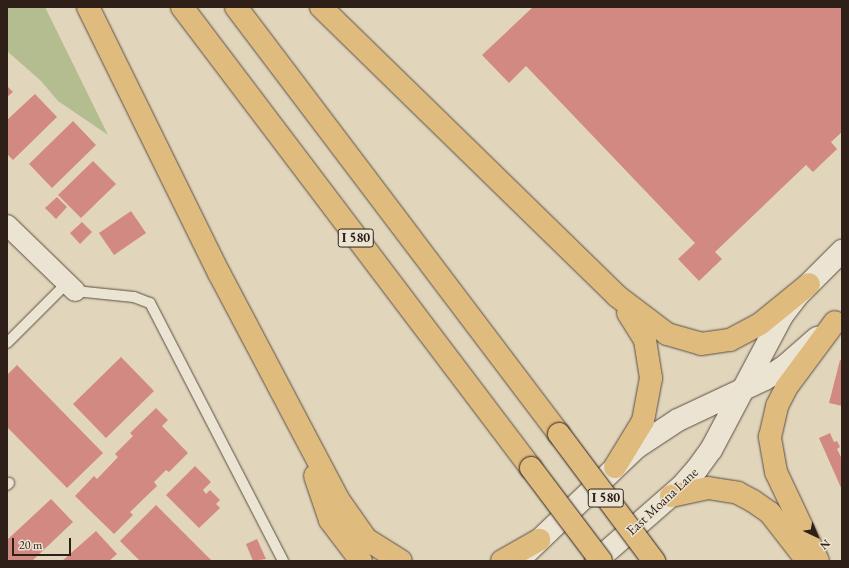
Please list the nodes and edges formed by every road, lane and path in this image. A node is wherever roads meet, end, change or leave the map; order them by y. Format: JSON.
{"nodes":[{"id":1,"x":88,"y":7,"type":"edge"},
{"id":2,"x":182,"y":7,"type":"edge"},
{"id":3,"x":236,"y":7,"type":"edge"},
{"id":4,"x":321,"y":7,"type":"edge"},
{"id":5,"x":7,"y":225,"type":"edge"},
{"id":6,"x":842,"y":251,"type":"edge"},
{"id":7,"x":809,"y":284,"type":"junction"},
{"id":8,"x":71,"y":287,"type":"junction"},
{"id":9,"x":617,"y":296,"type":"junction"},
{"id":10,"x":839,"y":319,"type":"edge"},
{"id":11,"x":7,"y":343,"type":"edge"},
{"id":12,"x":741,"y":392,"type":"junction"},
{"id":13,"x":301,"y":431,"type":"junction"},
{"id":14,"x":615,"y":467,"type":"junction"},
{"id":15,"x":671,"y":496,"type":"junction"},
{"id":16,"x":539,"y":540,"type":"junction"},
{"id":17,"x":283,"y":561,"type":"edge"},
{"id":18,"x":361,"y":561,"type":"edge"},
{"id":19,"x":401,"y":561,"type":"edge"},
{"id":20,"x":502,"y":561,"type":"edge"},
{"id":21,"x":519,"y":561,"type":"edge"},
{"id":22,"x":596,"y":561,"type":"edge"},
{"id":23,"x":601,"y":561,"type":"edge"},
{"id":24,"x":654,"y":561,"type":"edge"},
{"id":25,"x":806,"y":561,"type":"edge"},
{"id":26,"x":818,"y":561,"type":"edge"}],
"edges":[{"from":1,"to":13,"type":"highway"},
{"from":2,"to":23,"type":"highway","number":"I 580","bridge":true},
{"from":3,"to":24,"type":"highway","number":"I 580","bridge":true},
{"from":4,"to":9,"type":"highway"},
{"from":5,"to":8,"type":"street"},
{"from":6,"to":7,"type":"main road","name":"East Moana Lane"},
{"from":7,"to":9,"type":"highway"},
{"from":7,"to":12,"type":"main road","name":"East Moana Lane"},
{"from":8,"to":11,"type":"lane"},
{"from":8,"to":17,"type":"lane"},
{"from":9,"to":14,"type":"highway"},
{"from":10,"to":12,"type":"main road"},
{"from":10,"to":26,"type":"highway"},
{"from":12,"to":14,"type":"main road"},
{"from":12,"to":15,"type":"main road","name":"East Moana Lane"},
{"from":13,"to":18,"type":"highway"},
{"from":13,"to":19,"type":"highway"},
{"from":14,"to":16,"type":"main road"},
{"from":15,"to":22,"type":"main road","name":"East Moana Lane"},
{"from":15,"to":25,"type":"highway"},
{"from":16,"to":20,"type":"highway"},
{"from":16,"to":21,"type":"main road"}]}
